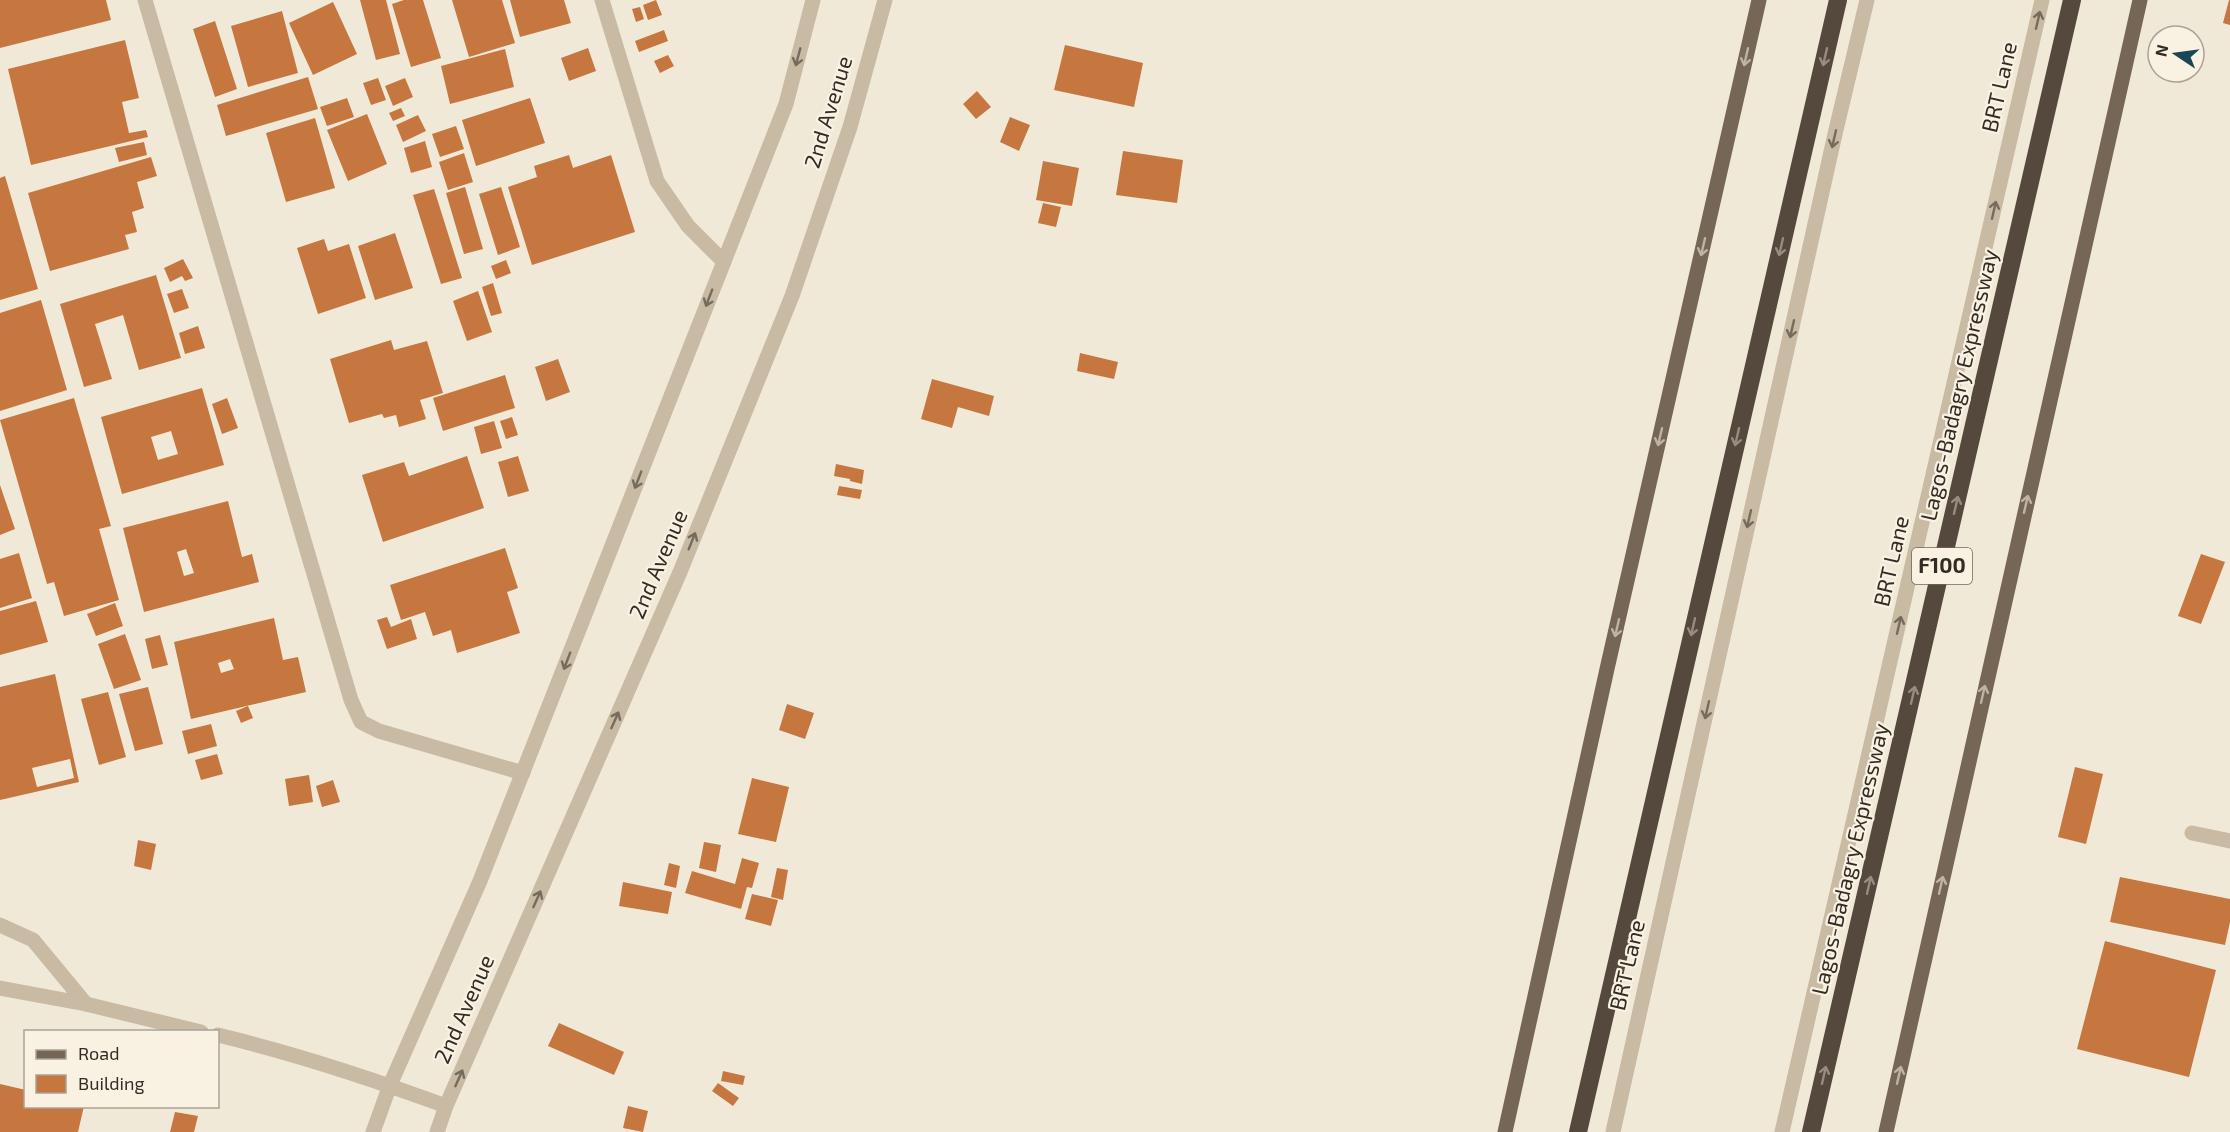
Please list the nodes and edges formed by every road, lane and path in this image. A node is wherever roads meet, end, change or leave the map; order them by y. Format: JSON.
{"nodes":[{"id":1,"x":145,"y":0,"type":"edge"},
{"id":2,"x":602,"y":0,"type":"edge"},
{"id":3,"x":813,"y":0,"type":"edge"},
{"id":4,"x":885,"y":0,"type":"edge"},
{"id":5,"x":1759,"y":0,"type":"edge"},
{"id":6,"x":1838,"y":0,"type":"edge"},
{"id":7,"x":1867,"y":0,"type":"edge"},
{"id":8,"x":2042,"y":0,"type":"edge"},
{"id":9,"x":2072,"y":0,"type":"edge"},
{"id":10,"x":2140,"y":0,"type":"edge"},
{"id":11,"x":724,"y":262,"type":"junction"},
{"id":12,"x":523,"y":773,"type":"junction"},
{"id":13,"x":2192,"y":832,"type":"dead end"},
{"id":14,"x":2230,"y":841,"type":"edge"},
{"id":15,"x":0,"y":925,"type":"edge"},
{"id":16,"x":0,"y":988,"type":"edge"},
{"id":17,"x":86,"y":1004,"type":"junction"},
{"id":18,"x":193,"y":1030,"type":"edge"},
{"id":19,"x":219,"y":1035,"type":"edge"},
{"id":20,"x":390,"y":1085,"type":"junction"},
{"id":21,"x":446,"y":1106,"type":"junction"},
{"id":22,"x":373,"y":1132,"type":"edge"},
{"id":23,"x":437,"y":1132,"type":"edge"},
{"id":24,"x":1505,"y":1132,"type":"edge"},
{"id":25,"x":1578,"y":1132,"type":"edge"},
{"id":26,"x":1613,"y":1132,"type":"edge"},
{"id":27,"x":1782,"y":1132,"type":"edge"},
{"id":28,"x":1811,"y":1132,"type":"edge"},
{"id":29,"x":1886,"y":1132,"type":"edge"}],
"edges":[{"from":1,"to":12,"type":"street"},
{"from":2,"to":11,"type":"street"},
{"from":3,"to":11,"type":"street","name":"2nd Avenue","one_way":true},
{"from":21,"to":4,"type":"street","name":"2nd Avenue","one_way":true},
{"from":5,"to":24,"type":"main road","one_way":true},
{"from":6,"to":25,"type":"highway","one_way":true},
{"from":7,"to":26,"type":"street","name":"BRT Lane","one_way":true},
{"from":27,"to":8,"type":"street","name":"BRT Lane","one_way":true},
{"from":28,"to":9,"type":"highway","name":"Lagos-Badagry Expressway","number":"F100","one_way":true},
{"from":29,"to":10,"type":"main road","one_way":true},
{"from":11,"to":12,"type":"street","name":"2nd Avenue","one_way":true},
{"from":12,"to":20,"type":"street","name":"2nd Avenue"},
{"from":13,"to":14,"type":"street"},
{"from":15,"to":17,"type":"street"},
{"from":16,"to":17,"type":"street"},
{"from":17,"to":18,"type":"street"},
{"from":19,"to":20,"type":"street"},
{"from":20,"to":21,"type":"street"},
{"from":20,"to":22,"type":"street","name":"2nd Avenue"},
{"from":21,"to":23,"type":"street","name":"2nd Avenue"}]}
